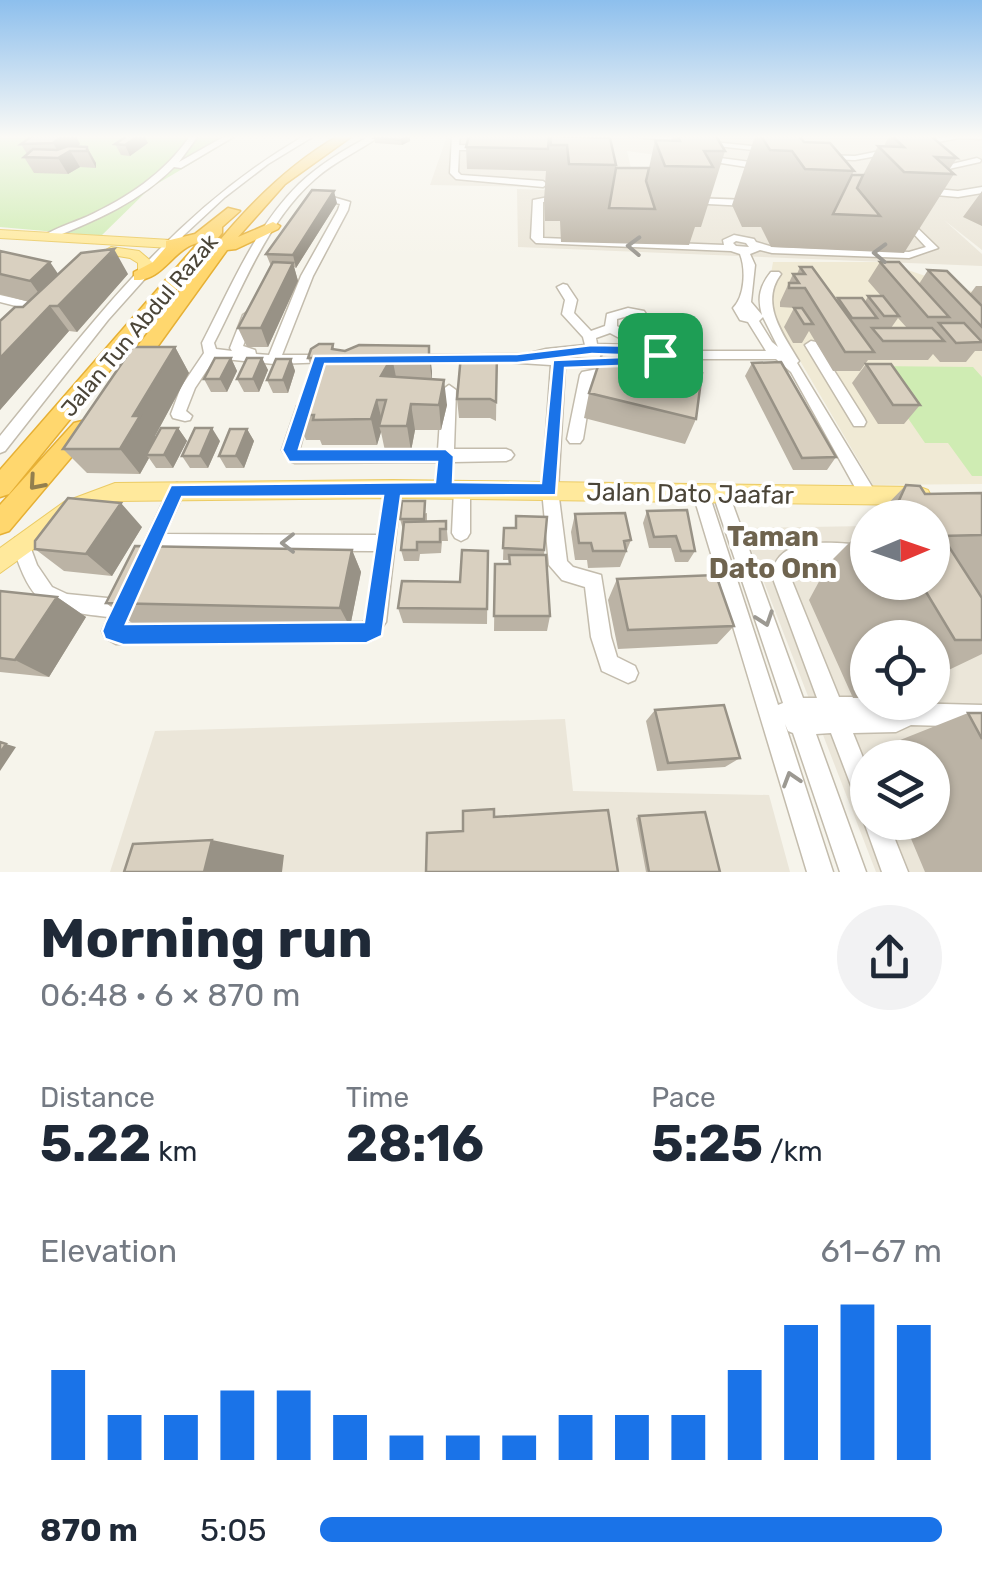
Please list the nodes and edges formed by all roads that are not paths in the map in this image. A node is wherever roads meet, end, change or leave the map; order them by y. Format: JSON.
{"nodes":[{"id":1,"x":155,"y":177,"type":"edge"},
{"id":2,"x":247,"y":177,"type":"edge"},
{"id":3,"x":267,"y":177,"type":"edge"},
{"id":4,"x":284,"y":177,"type":"edge"},
{"id":5,"x":315,"y":177,"type":"edge"},
{"id":6,"x":457,"y":177,"type":"edge"},
{"id":7,"x":543,"y":184,"type":"dead end"},
{"id":8,"x":911,"y":188,"type":"edge"},
{"id":9,"x":982,"y":190,"type":"edge"},
{"id":10,"x":295,"y":194,"type":"junction"},
{"id":11,"x":584,"y":198,"type":"edge"},
{"id":12,"x":679,"y":200,"type":"edge"},
{"id":13,"x":754,"y":203,"type":"dead end"},
{"id":14,"x":234,"y":210,"type":"junction"},
{"id":15,"x":895,"y":210,"type":"edge"},
{"id":16,"x":272,"y":226,"type":"junction"},
{"id":17,"x":60,"y":234,"type":"junction"},
{"id":18,"x":0,"y":236,"type":"edge"},
{"id":19,"x":173,"y":241,"type":"junction"},
{"id":20,"x":239,"y":242,"type":"junction"},
{"id":21,"x":260,"y":247,"type":"junction"},
{"id":22,"x":744,"y":248,"type":"junction"},
{"id":23,"x":219,"y":252,"type":"junction"},
{"id":24,"x":136,"y":274,"type":"junction"},
{"id":25,"x":774,"y":274,"type":"dead end"},
{"id":26,"x":288,"y":276,"type":"edge"},
{"id":27,"x":307,"y":276,"type":"junction"},
{"id":28,"x":563,"y":288,"type":"dead end"},
{"id":29,"x":0,"y":298,"type":"edge"},
{"id":30,"x":256,"y":299,"type":"edge"},
{"id":31,"x":62,"y":300,"type":"edge"},
{"id":32,"x":52,"y":311,"type":"junction"},
{"id":33,"x":38,"y":324,"type":"edge"},
{"id":34,"x":611,"y":328,"type":"dead end"},
{"id":35,"x":593,"y":345,"type":"junction"},
{"id":36,"x":811,"y":345,"type":"dead end"},
{"id":37,"x":211,"y":353,"type":"junction"},
{"id":38,"x":660,"y":355,"type":"junction"},
{"id":39,"x":780,"y":355,"type":"junction"},
{"id":40,"x":276,"y":356,"type":"junction"},
{"id":41,"x":517,"y":358,"type":"junction"},
{"id":42,"x":339,"y":359,"type":"edge"},
{"id":43,"x":398,"y":359,"type":"edge"},
{"id":44,"x":558,"y":364,"type":"junction"},
{"id":45,"x":796,"y":368,"type":"junction"},
{"id":46,"x":314,"y":374,"type":"junction"},
{"id":47,"x":654,"y":376,"type":"edge"},
{"id":48,"x":836,"y":385,"type":"junction"},
{"id":49,"x":807,"y":386,"type":"junction"},
{"id":50,"x":449,"y":390,"type":"dead end"},
{"id":51,"x":185,"y":416,"type":"dead end"},
{"id":52,"x":859,"y":422,"type":"dead end"},
{"id":53,"x":8,"y":427,"type":"edge"},
{"id":54,"x":575,"y":439,"type":"dead end"},
{"id":55,"x":0,"y":447,"type":"edge"},
{"id":56,"x":506,"y":455,"type":"dead end"},
{"id":57,"x":446,"y":456,"type":"junction"},
{"id":58,"x":0,"y":487,"type":"edge"},
{"id":59,"x":393,"y":489,"type":"junction"},
{"id":60,"x":453,"y":489,"type":"junction"},
{"id":61,"x":177,"y":490,"type":"junction"},
{"id":62,"x":550,"y":490,"type":"junction"},
{"id":63,"x":711,"y":494,"type":"junction"},
{"id":64,"x":868,"y":496,"type":"junction"},
{"id":65,"x":944,"y":496,"type":"edge"},
{"id":66,"x":0,"y":523,"type":"edge"},
{"id":67,"x":461,"y":534,"type":"dead end"},
{"id":68,"x":153,"y":542,"type":"junction"},
{"id":69,"x":386,"y":543,"type":"junction"},
{"id":70,"x":22,"y":544,"type":"junction"},
{"id":71,"x":850,"y":553,"type":"edge"},
{"id":72,"x":0,"y":562,"type":"edge"},
{"id":73,"x":122,"y":608,"type":"junction"},
{"id":74,"x":628,"y":674,"type":"dead end"},
{"id":75,"x":799,"y":716,"type":"junction"},
{"id":76,"x":834,"y":716,"type":"junction"},
{"id":77,"x":982,"y":716,"type":"edge"},
{"id":78,"x":773,"y":718,"type":"junction"},
{"id":79,"x":850,"y":756,"type":"edge"},
{"id":80,"x":883,"y":840,"type":"edge"},
{"id":81,"x":820,"y":872,"type":"edge"},
{"id":82,"x":853,"y":872,"type":"edge"},
{"id":83,"x":895,"y":872,"type":"edge"}],
"edges":[{"from":1,"to":17,"type":"street"},
{"from":2,"to":19,"type":"street"},
{"from":3,"to":14,"type":"highway","name":"Jalan Tun Abdul Razak"},
{"from":4,"to":23,"type":"highway","name":"Jalan Tun Abdul Razak"},
{"from":5,"to":10,"type":"street"},
{"from":6,"to":7,"type":"street"},
{"from":8,"to":9,"type":"street"},
{"from":10,"to":16,"type":"street"},
{"from":10,"to":27,"type":"street"},
{"from":22,"to":11,"type":"street","one_way":true},
{"from":12,"to":13,"type":"street"},
{"from":14,"to":19,"type":"highway"},
{"from":14,"to":58,"type":"highway","name":"Jalan Tun Abdul Razak"},
{"from":15,"to":22,"type":"street","one_way":true},
{"from":16,"to":20,"type":"highway"},
{"from":16,"to":21,"type":"street"},
{"from":17,"to":18,"type":"main road"},
{"from":17,"to":19,"type":"main road"},
{"from":18,"to":24,"type":"main road"},
{"from":19,"to":24,"type":"highway"},
{"from":20,"to":21,"type":"highway"},
{"from":20,"to":23,"type":"highway"},
{"from":21,"to":37,"type":"street"},
{"from":22,"to":39,"type":"street"},
{"from":23,"to":66,"type":"highway","name":"Jalan Tun Abdul Razak","one_way":true},
{"from":24,"to":53,"type":"street"},
{"from":25,"to":45,"type":"street"},
{"from":26,"to":27,"type":"street"},
{"from":27,"to":40,"type":"street"},
{"from":28,"to":35,"type":"street"},
{"from":29,"to":32,"type":"street"},
{"from":30,"to":40,"type":"street"},
{"from":31,"to":32,"type":"street"},
{"from":32,"to":33,"type":"street"},
{"from":34,"to":35,"type":"street"},
{"from":35,"to":38,"type":"street"},
{"from":35,"to":41,"type":"street"},
{"from":35,"to":44,"type":"street"},
{"from":36,"to":48,"type":"street"},
{"from":37,"to":40,"type":"street"},
{"from":37,"to":51,"type":"street"},
{"from":38,"to":39,"type":"street"},
{"from":38,"to":44,"type":"street"},
{"from":39,"to":45,"type":"street"},
{"from":40,"to":46,"type":"street"},
{"from":41,"to":43,"type":"street"},
{"from":41,"to":44,"type":"street"},
{"from":42,"to":46,"type":"street"},
{"from":44,"to":62,"type":"street"},
{"from":45,"to":49,"type":"street"},
{"from":46,"to":57,"type":"street"},
{"from":47,"to":54,"type":"street"},
{"from":48,"to":49,"type":"street"},
{"from":48,"to":52,"type":"street"},
{"from":49,"to":64,"type":"street"},
{"from":50,"to":57,"type":"street"},
{"from":53,"to":55,"type":"street"},
{"from":56,"to":57,"type":"street"},
{"from":57,"to":60,"type":"street"},
{"from":59,"to":60,"type":"main road","name":"Jalan Dato Jaafar"},
{"from":59,"to":61,"type":"main road","name":"Jalan Dato Jaafar"},
{"from":59,"to":69,"type":"street"},
{"from":60,"to":62,"type":"main road","name":"Jalan Dato Jaafar"},
{"from":60,"to":67,"type":"street"},
{"from":61,"to":68,"type":"street"},
{"from":61,"to":70,"type":"main road","name":"Jalan Dato Jaafar"},
{"from":62,"to":63,"type":"main road","name":"Jalan Dato Jaafar"},
{"from":62,"to":74,"type":"street"},
{"from":63,"to":64,"type":"main road","name":"Jalan Dato Jaafar"},
{"from":63,"to":75,"type":"street","one_way":true},
{"from":63,"to":78,"type":"street"},
{"from":64,"to":65,"type":"main road","name":"Jalan Dato Jaafar"},
{"from":69,"to":68,"type":"street","one_way":true},
{"from":68,"to":73,"type":"street"},
{"from":69,"to":73,"type":"street"},
{"from":70,"to":72,"type":"main road","name":"Jalan Dato Jaafar"},
{"from":70,"to":73,"type":"street"},
{"from":71,"to":76,"type":"street"},
{"from":75,"to":76,"type":"street"},
{"from":75,"to":78,"type":"street"},
{"from":75,"to":82,"type":"street"},
{"from":76,"to":77,"type":"street"},
{"from":76,"to":79,"type":"street"},
{"from":81,"to":78,"type":"street","one_way":true},
{"from":80,"to":83,"type":"street"}]}
